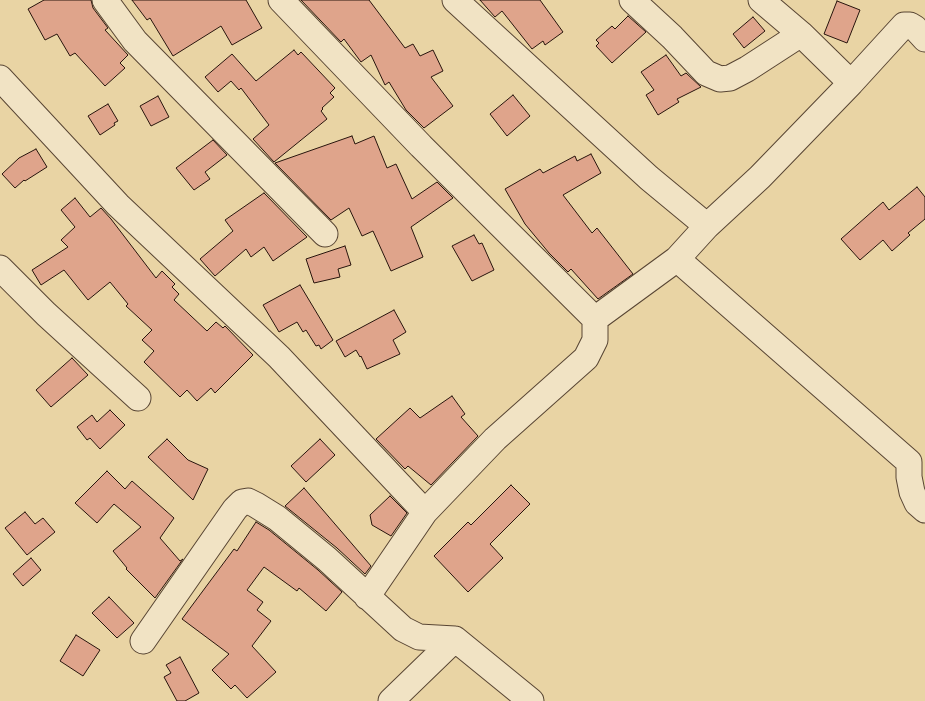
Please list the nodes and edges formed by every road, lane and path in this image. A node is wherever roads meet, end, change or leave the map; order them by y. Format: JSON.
{"nodes":[{"id":1,"x":105,"y":0,"type":"edge"},
{"id":2,"x":281,"y":0,"type":"edge"},
{"id":3,"x":455,"y":0,"type":"edge"},
{"id":4,"x":632,"y":0,"type":"edge"},
{"id":5,"x":761,"y":0,"type":"edge"},
{"id":6,"x":801,"y":34,"type":"junction"},
{"id":7,"x":925,"y":40,"type":"edge"},
{"id":8,"x":0,"y":78,"type":"edge"},
{"id":9,"x":852,"y":83,"type":"junction"},
{"id":10,"x":707,"y":226,"type":"junction"},
{"id":11,"x":325,"y":234,"type":"dead end"},
{"id":12,"x":677,"y":259,"type":"junction"},
{"id":13,"x":0,"y":268,"type":"edge"},
{"id":14,"x":595,"y":319,"type":"junction"},
{"id":15,"x":138,"y":398,"type":"dead end"},
{"id":16,"x":925,"y":510,"type":"edge"},
{"id":17,"x":424,"y":512,"type":"junction"},
{"id":18,"x":367,"y":596,"type":"junction"},
{"id":19,"x":455,"y":639,"type":"junction"},
{"id":20,"x":143,"y":641,"type":"dead end"},
{"id":21,"x":528,"y":700,"type":"edge"},
{"id":22,"x":391,"y":701,"type":"edge"}],
"edges":[{"from":1,"to":11,"type":"street"},
{"from":2,"to":14,"type":"street"},
{"from":3,"to":10,"type":"street"},
{"from":4,"to":6,"type":"street"},
{"from":5,"to":6,"type":"street"},
{"from":6,"to":9,"type":"street"},
{"from":7,"to":9,"type":"street"},
{"from":8,"to":17,"type":"street"},
{"from":9,"to":10,"type":"street"},
{"from":10,"to":12,"type":"street"},
{"from":12,"to":14,"type":"street"},
{"from":12,"to":16,"type":"street"},
{"from":13,"to":15,"type":"street"},
{"from":14,"to":17,"type":"street"},
{"from":17,"to":18,"type":"street"},
{"from":18,"to":19,"type":"street"},
{"from":18,"to":20,"type":"street"},
{"from":19,"to":21,"type":"street"},
{"from":19,"to":22,"type":"street"}]}
